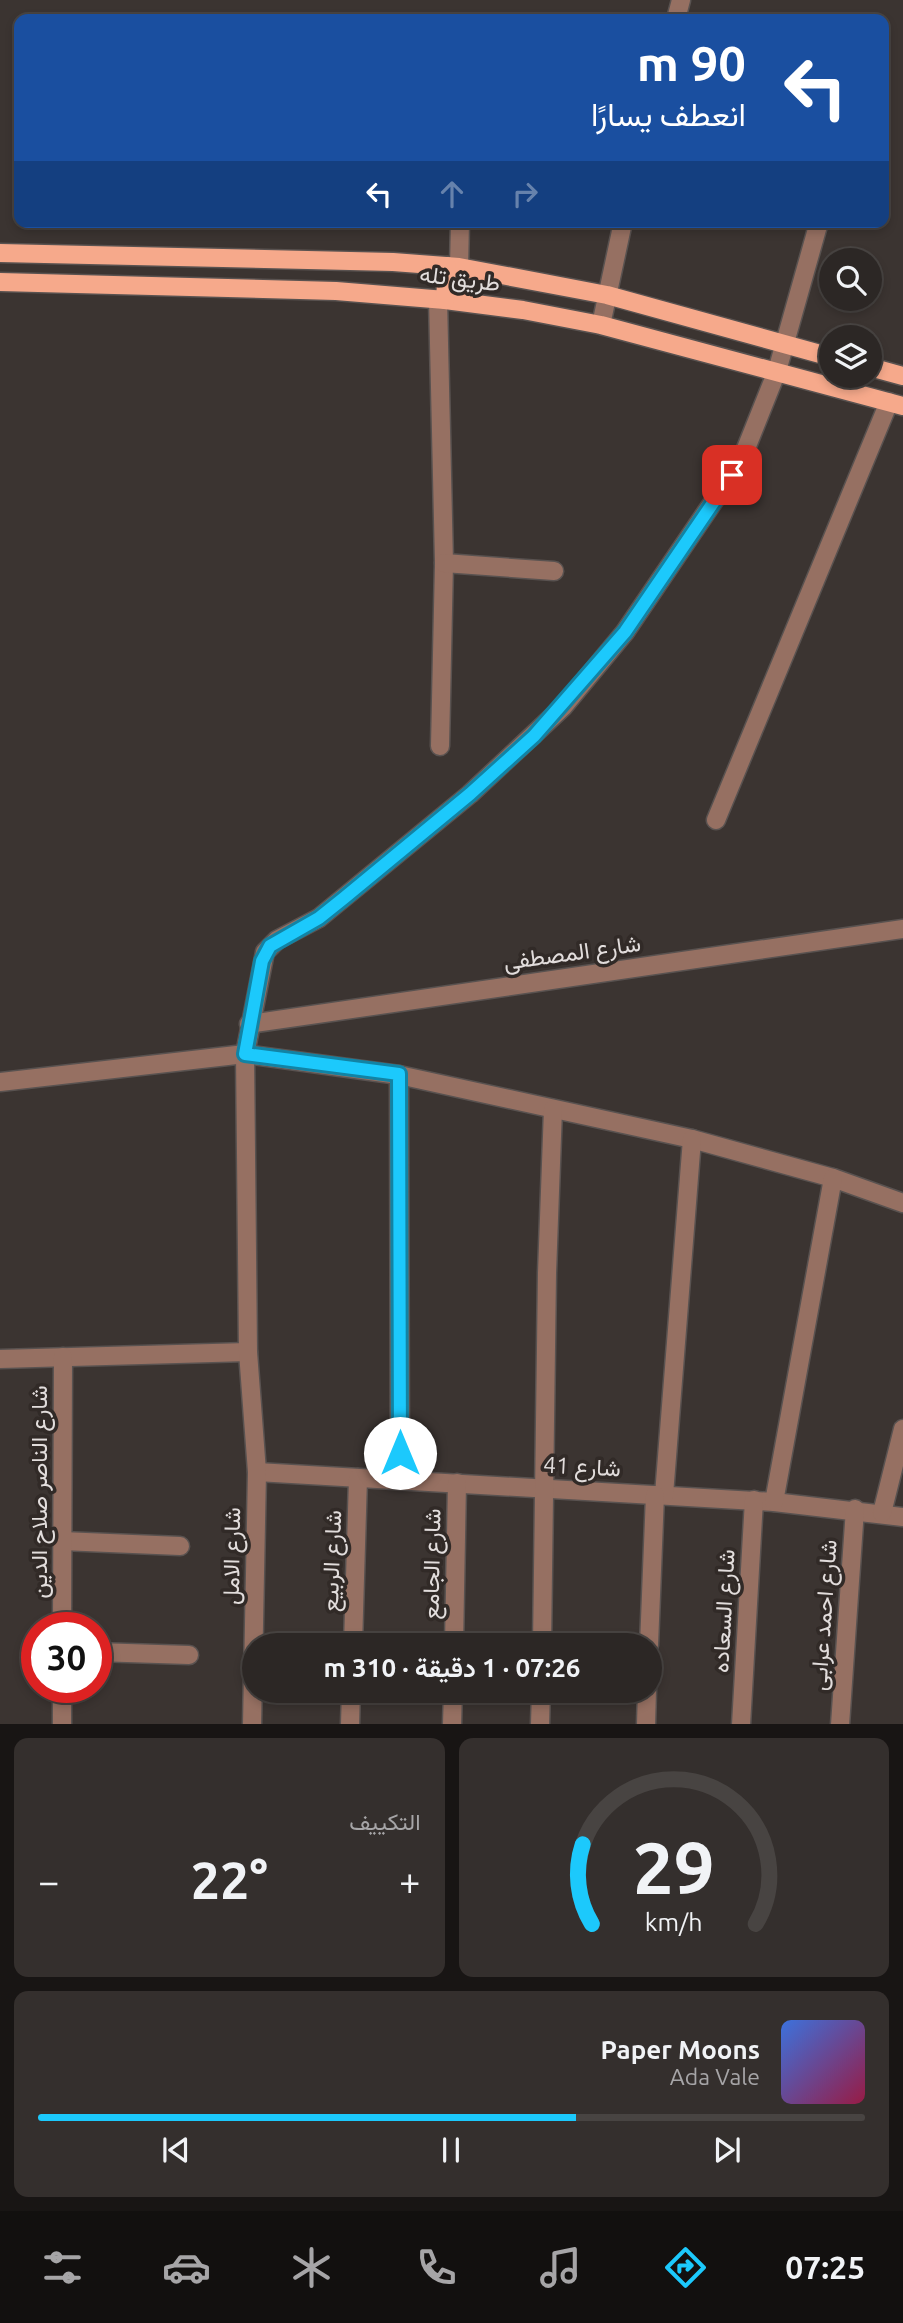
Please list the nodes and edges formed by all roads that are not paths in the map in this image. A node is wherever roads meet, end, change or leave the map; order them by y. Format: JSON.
{"nodes":[{"id":1,"x":459,"y":228,"type":"edge"},
{"id":2,"x":622,"y":228,"type":"edge"},
{"id":3,"x":817,"y":228,"type":"edge"},
{"id":4,"x":0,"y":253,"type":"edge"},
{"id":5,"x":453,"y":266,"type":"junction"},
{"id":6,"x":0,"y":282,"type":"edge"},
{"id":7,"x":607,"y":295,"type":"junction"},
{"id":8,"x":442,"y":299,"type":"junction"},
{"id":9,"x":601,"y":325,"type":"junction"},
{"id":10,"x":785,"y":344,"type":"junction"},
{"id":11,"x":819,"y":353,"type":"edge"},
{"id":12,"x":882,"y":370,"type":"edge"},
{"id":13,"x":777,"y":371,"type":"junction"},
{"id":14,"x":903,"y":376,"type":"edge"},
{"id":15,"x":896,"y":404,"type":"edge"},
{"id":16,"x":444,"y":563,"type":"junction"},
{"id":17,"x":554,"y":571,"type":"dead end"},
{"id":18,"x":440,"y":746,"type":"dead end"},
{"id":19,"x":716,"y":820,"type":"dead end"},
{"id":20,"x":903,"y":929,"type":"edge"},
{"id":21,"x":249,"y":1024,"type":"junction"},
{"id":22,"x":245,"y":1054,"type":"junction"},
{"id":23,"x":399,"y":1074,"type":"junction"},
{"id":24,"x":0,"y":1082,"type":"edge"},
{"id":25,"x":553,"y":1109,"type":"junction"},
{"id":26,"x":692,"y":1139,"type":"junction"},
{"id":27,"x":833,"y":1178,"type":"junction"},
{"id":28,"x":903,"y":1203,"type":"edge"},
{"id":29,"x":248,"y":1352,"type":"junction"},
{"id":30,"x":63,"y":1357,"type":"junction"},
{"id":31,"x":0,"y":1359,"type":"edge"},
{"id":32,"x":903,"y":1429,"type":"edge"},
{"id":33,"x":257,"y":1472,"type":"junction"},
{"id":34,"x":358,"y":1478,"type":"junction"},
{"id":35,"x":400,"y":1480,"type":"junction"},
{"id":36,"x":457,"y":1483,"type":"junction"},
{"id":37,"x":544,"y":1488,"type":"junction"},
{"id":38,"x":660,"y":1495,"type":"junction"},
{"id":39,"x":754,"y":1500,"type":"junction"},
{"id":40,"x":774,"y":1502,"type":"junction"},
{"id":41,"x":855,"y":1509,"type":"junction"},
{"id":42,"x":882,"y":1513,"type":"junction"},
{"id":43,"x":903,"y":1517,"type":"edge"},
{"id":44,"x":62,"y":1541,"type":"junction"},
{"id":45,"x":180,"y":1546,"type":"dead end"},
{"id":46,"x":62,"y":1612,"type":"edge"},
{"id":47,"x":353,"y":1633,"type":"edge"},
{"id":48,"x":454,"y":1633,"type":"edge"},
{"id":49,"x":542,"y":1633,"type":"edge"},
{"id":50,"x":650,"y":1633,"type":"edge"},
{"id":51,"x":112,"y":1654,"type":"edge"},
{"id":52,"x":189,"y":1656,"type":"dead end"},
{"id":53,"x":62,"y":1703,"type":"edge"},
{"id":54,"x":351,"y":1703,"type":"edge"},
{"id":55,"x":453,"y":1703,"type":"edge"},
{"id":56,"x":541,"y":1703,"type":"edge"},
{"id":57,"x":647,"y":1703,"type":"edge"},
{"id":58,"x":62,"y":1724,"type":"edge"},
{"id":59,"x":252,"y":1724,"type":"edge"},
{"id":60,"x":350,"y":1724,"type":"edge"},
{"id":61,"x":452,"y":1724,"type":"edge"},
{"id":62,"x":540,"y":1724,"type":"edge"},
{"id":63,"x":646,"y":1724,"type":"edge"},
{"id":64,"x":741,"y":1724,"type":"edge"},
{"id":65,"x":839,"y":1724,"type":"edge"}],
"edges":[{"from":1,"to":5,"type":"street"},
{"from":2,"to":7,"type":"street"},
{"from":3,"to":10,"type":"street","name":"شارع الامل"},
{"from":4,"to":5,"type":"main road","name":"طريق تله"},
{"from":5,"to":7,"type":"main road","name":"طريق تله"},
{"from":5,"to":8,"type":"main road"},
{"from":6,"to":8,"type":"main road","name":"طريق تله"},
{"from":7,"to":9,"type":"street"},
{"from":7,"to":10,"type":"main road","name":"طريق تله"},
{"from":8,"to":9,"type":"main road","name":"طريق تله"},
{"from":8,"to":16,"type":"street"},
{"from":9,"to":13,"type":"main road","name":"طريق تله"},
{"from":10,"to":11,"type":"main road","name":"طريق تله"},
{"from":10,"to":13,"type":"street","name":"شارع الامل"},
{"from":12,"to":14,"type":"main road"},
{"from":13,"to":15,"type":"main road","name":"طريق تله"},
{"from":13,"to":21,"type":"street","name":"شارع الامل"},
{"from":15,"to":19,"type":"street"},
{"from":16,"to":17,"type":"street"},
{"from":16,"to":18,"type":"street"},
{"from":20,"to":21,"type":"street","name":"شارع المصطفى"},
{"from":21,"to":22,"type":"street","name":"شارع الامل"},
{"from":22,"to":23,"type":"street"},
{"from":22,"to":24,"type":"street"},
{"from":22,"to":29,"type":"street","name":"شارع الامل"},
{"from":23,"to":25,"type":"street"},
{"from":23,"to":35,"type":"street"},
{"from":25,"to":26,"type":"street"},
{"from":25,"to":37,"type":"street"},
{"from":26,"to":27,"type":"street"},
{"from":26,"to":38,"type":"street"},
{"from":27,"to":28,"type":"street"},
{"from":27,"to":40,"type":"street"},
{"from":29,"to":30,"type":"street"},
{"from":29,"to":33,"type":"street","name":"شارع الامل"},
{"from":30,"to":31,"type":"street"},
{"from":30,"to":44,"type":"street","name":"شارع الناصر صلاح الدين"},
{"from":32,"to":42,"type":"street"},
{"from":33,"to":34,"type":"street","name":"شارع 41"},
{"from":33,"to":59,"type":"street","name":"شارع الامل"},
{"from":34,"to":35,"type":"street","name":"شارع 41"},
{"from":34,"to":47,"type":"street","name":"شارع الربيع"},
{"from":35,"to":36,"type":"street","name":"شارع 41"},
{"from":36,"to":37,"type":"street","name":"شارع 41"},
{"from":36,"to":48,"type":"street","name":"شارع الجامع"},
{"from":37,"to":38,"type":"street","name":"شارع 41"},
{"from":37,"to":49,"type":"street"},
{"from":38,"to":39,"type":"street","name":"شارع 41"},
{"from":38,"to":50,"type":"street"},
{"from":39,"to":40,"type":"street","name":"شارع 41"},
{"from":39,"to":64,"type":"street","name":"شارع السعاده"},
{"from":40,"to":41,"type":"street","name":"شارع 41"},
{"from":41,"to":42,"type":"street","name":"شارع 41"},
{"from":41,"to":65,"type":"street","name":"شارع احمد عرابى"},
{"from":42,"to":43,"type":"street","name":"شارع 41"},
{"from":44,"to":45,"type":"street"},
{"from":44,"to":46,"type":"street","name":"شارع الناصر صلاح الدين"},
{"from":51,"to":52,"type":"street"},
{"from":53,"to":58,"type":"street"},
{"from":54,"to":60,"type":"street"},
{"from":55,"to":61,"type":"street"},
{"from":56,"to":62,"type":"street"},
{"from":57,"to":63,"type":"street"}]}
